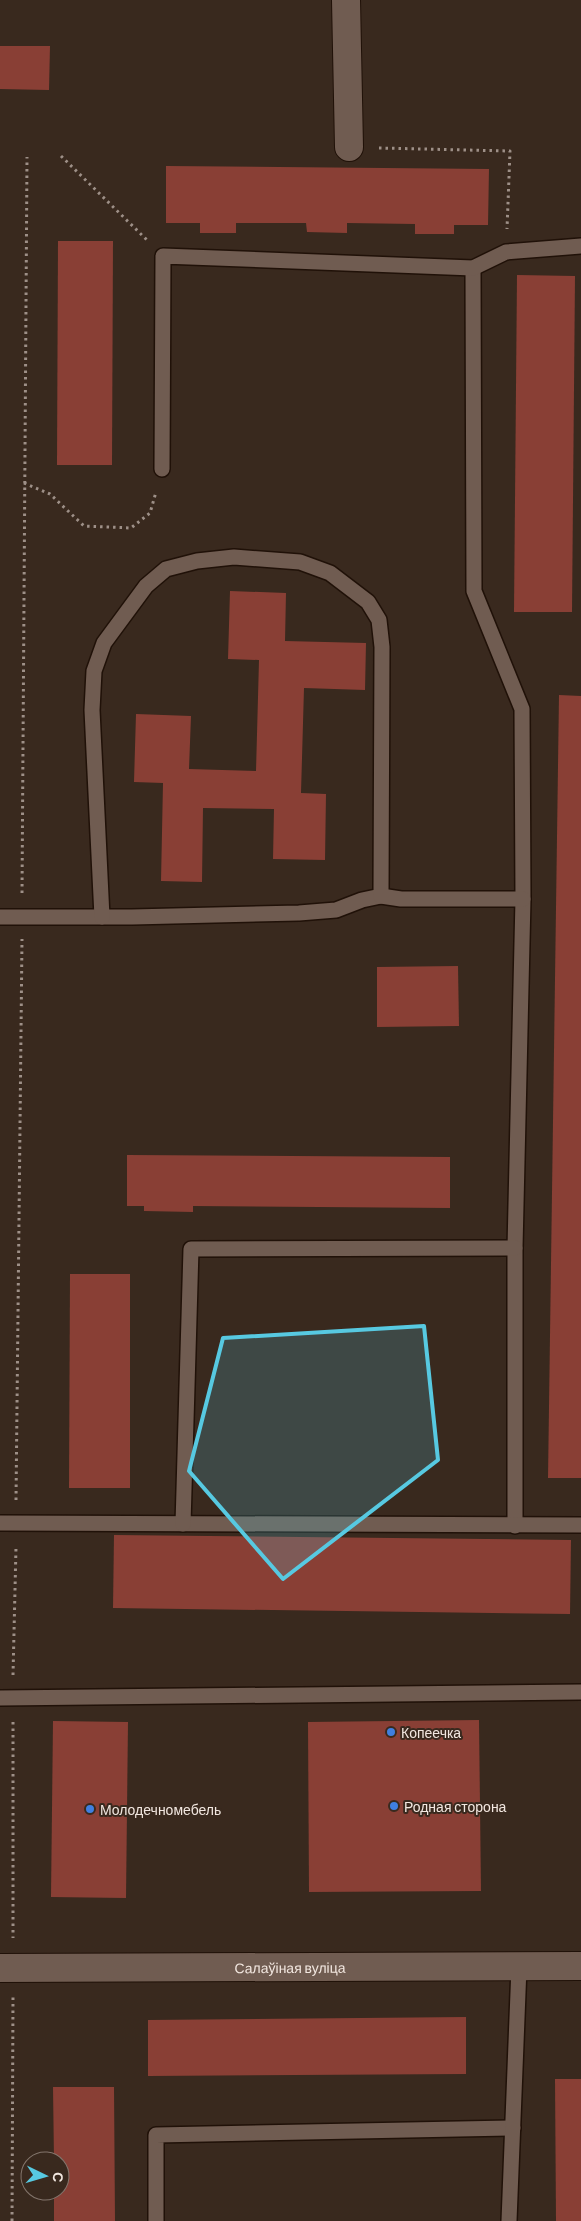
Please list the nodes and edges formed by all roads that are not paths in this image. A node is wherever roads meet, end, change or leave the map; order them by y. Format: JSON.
{"nodes":[{"id":1,"x":346,"y":0,"type":"edge"},
{"id":2,"x":348,"y":147,"type":"road end"},
{"id":3,"x":581,"y":246,"type":"edge"},
{"id":4,"x":473,"y":268,"type":"junction"},
{"id":5,"x":162,"y":469,"type":"road end"},
{"id":6,"x":381,"y":896,"type":"junction"},
{"id":7,"x":523,"y":900,"type":"junction"},
{"id":8,"x":102,"y":917,"type":"junction"},
{"id":9,"x":0,"y":918,"type":"edge"},
{"id":10,"x":516,"y":1248,"type":"junction"},
{"id":11,"x":0,"y":1523,"type":"edge"},
{"id":12,"x":183,"y":1524,"type":"junction"},
{"id":13,"x":581,"y":1525,"type":"edge"},
{"id":14,"x":515,"y":1526,"type":"junction"},
{"id":15,"x":581,"y":1692,"type":"edge"},
{"id":16,"x":6,"y":1697,"type":"edge"},
{"id":17,"x":581,"y":1966,"type":"edge"},
{"id":18,"x":519,"y":1967,"type":"junction"},
{"id":19,"x":7,"y":1968,"type":"edge"},
{"id":20,"x":513,"y":2128,"type":"junction"},
{"id":21,"x":156,"y":2221,"type":"edge"},
{"id":22,"x":509,"y":2221,"type":"edge"}],
"edges":[{"from":1,"to":2,"type":"street"},
{"from":3,"to":4,"type":"lane"},
{"from":4,"to":5,"type":"lane"},
{"from":4,"to":7,"type":"lane"},
{"from":6,"to":7,"type":"lane"},
{"from":6,"to":8,"type":"lane"},
{"from":6,"to":8,"type":"lane"},
{"from":7,"to":10,"type":"lane"},
{"from":8,"to":9,"type":"lane"},
{"from":10,"to":12,"type":"lane"},
{"from":10,"to":14,"type":"lane"},
{"from":11,"to":12,"type":"lane"},
{"from":12,"to":14,"type":"lane"},
{"from":13,"to":14,"type":"lane"},
{"from":15,"to":16,"type":"lane"},
{"from":17,"to":18,"type":"street","name":"Салаўіная вуліца"},
{"from":18,"to":19,"type":"street","name":"Салаўіная вуліца"},
{"from":18,"to":20,"type":"lane"},
{"from":20,"to":21,"type":"lane"},
{"from":20,"to":22,"type":"lane"}]}
